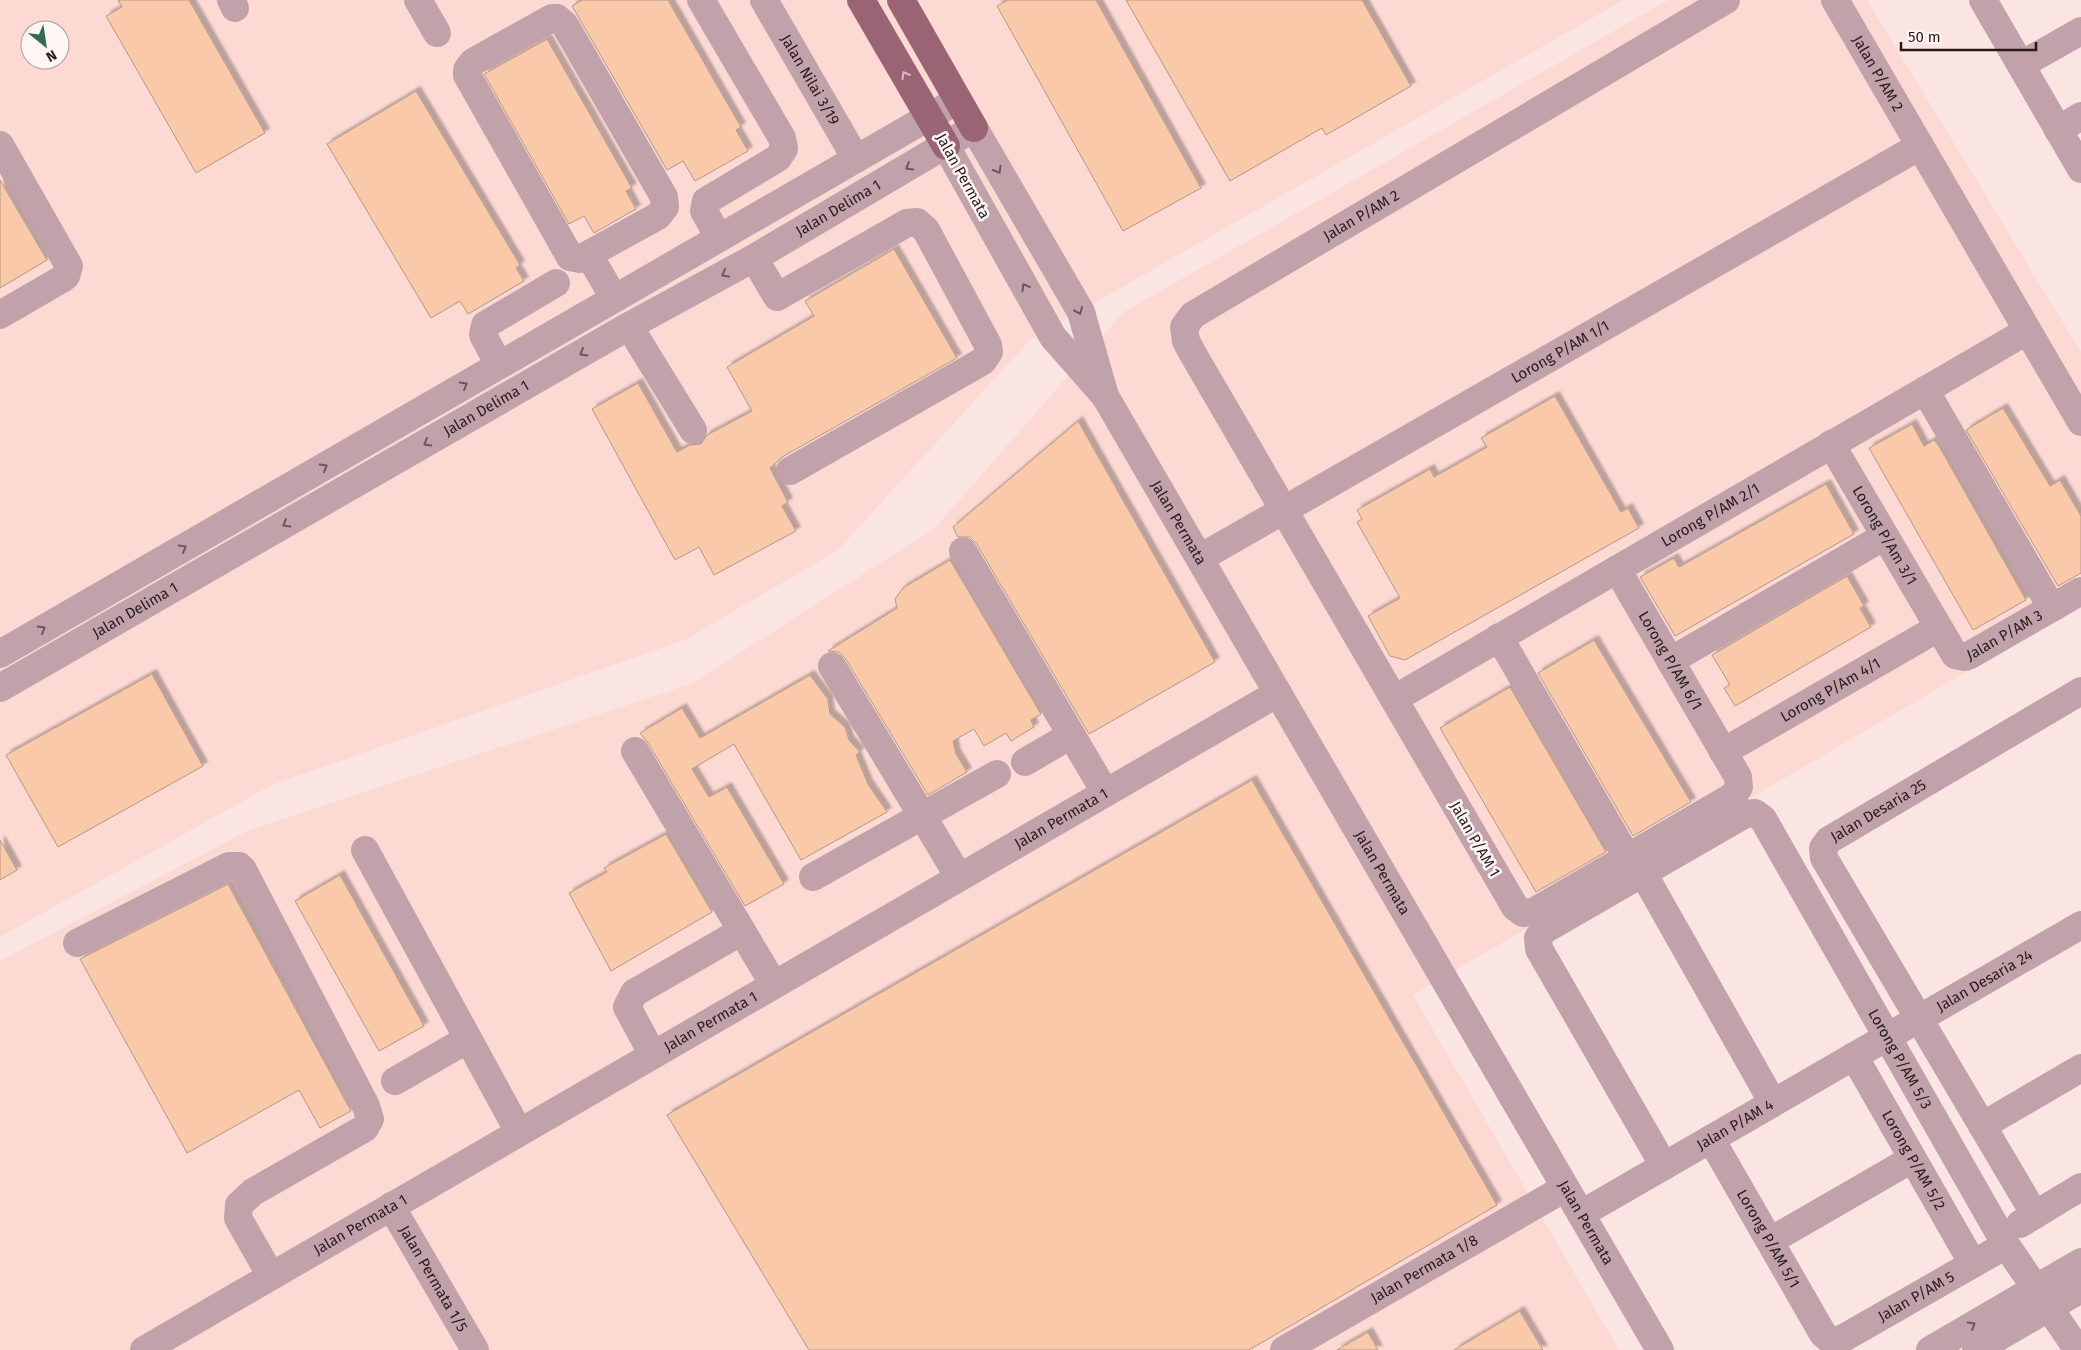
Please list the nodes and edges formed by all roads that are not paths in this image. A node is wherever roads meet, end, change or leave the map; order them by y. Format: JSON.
{"nodes":[{"id":1,"x":418,"y":0,"type":"edge"},
{"id":2,"x":701,"y":0,"type":"edge"},
{"id":3,"x":764,"y":0,"type":"edge"},
{"id":4,"x":862,"y":0,"type":"edge"},
{"id":5,"x":901,"y":0,"type":"edge"},
{"id":6,"x":1726,"y":0,"type":"edge"},
{"id":7,"x":1835,"y":0,"type":"edge"},
{"id":8,"x":1984,"y":0,"type":"edge"},
{"id":9,"x":2081,"y":31,"type":"edge"},
{"id":10,"x":437,"y":33,"type":"dead end"},
{"id":11,"x":2021,"y":66,"type":"junction"},
{"id":12,"x":958,"y":100,"type":"junction"},
{"id":13,"x":929,"y":117,"type":"junction"},
{"id":14,"x":2070,"y":123,"type":"edge"},
{"id":15,"x":974,"y":128,"type":"junction"},
{"id":16,"x":0,"y":145,"type":"edge"},
{"id":17,"x":946,"y":146,"type":"junction"},
{"id":18,"x":1920,"y":146,"type":"junction"},
{"id":19,"x":856,"y":159,"type":"junction"},
{"id":20,"x":2081,"y":169,"type":"edge"},
{"id":21,"x":719,"y":238,"type":"junction"},
{"id":22,"x":589,"y":255,"type":"junction"},
{"id":23,"x":754,"y":258,"type":"junction"},
{"id":24,"x":556,"y":283,"type":"dead end"},
{"id":25,"x":614,"y":298,"type":"junction"},
{"id":26,"x":0,"y":315,"type":"edge"},
{"id":27,"x":629,"y":326,"type":"junction"},
{"id":28,"x":2028,"y":330,"type":"junction"},
{"id":29,"x":499,"y":365,"type":"junction"},
{"id":30,"x":1925,"y":390,"type":"junction"},
{"id":31,"x":1105,"y":396,"type":"junction"},
{"id":32,"x":2081,"y":422,"type":"edge"},
{"id":33,"x":693,"y":430,"type":"dead end"},
{"id":34,"x":1831,"y":444,"type":"junction"},
{"id":35,"x":790,"y":470,"type":"dead end"},
{"id":36,"x":1284,"y":510,"type":"junction"},
{"id":37,"x":1885,"y":536,"type":"junction"},
{"id":38,"x":963,"y":551,"type":"dead end"},
{"id":39,"x":1200,"y":558,"type":"junction"},
{"id":40,"x":1617,"y":569,"type":"junction"},
{"id":41,"x":2081,"y":591,"type":"edge"},
{"id":42,"x":2052,"y":608,"type":"junction"},
{"id":43,"x":1938,"y":628,"type":"junction"},
{"id":44,"x":1500,"y":637,"type":"junction"},
{"id":45,"x":0,"y":654,"type":"edge"},
{"id":46,"x":1670,"y":661,"type":"junction"},
{"id":47,"x":832,"y":666,"type":"dead end"},
{"id":48,"x":0,"y":688,"type":"edge"},
{"id":49,"x":2081,"y":691,"type":"edge"},
{"id":50,"x":1278,"y":692,"type":"junction"},
{"id":51,"x":1394,"y":698,"type":"junction"},
{"id":52,"x":1071,"y":735,"type":"junction"},
{"id":53,"x":635,"y":751,"type":"dead end"},
{"id":54,"x":1723,"y":752,"type":"junction"},
{"id":55,"x":1025,"y":762,"type":"dead end"},
{"id":56,"x":997,"y":774,"type":"dead end"},
{"id":57,"x":1105,"y":792,"type":"junction"},
{"id":58,"x":922,"y":816,"type":"junction"},
{"id":59,"x":365,"y":850,"type":"dead end"},
{"id":60,"x":1635,"y":865,"type":"junction"},
{"id":61,"x":813,"y":877,"type":"dead end"},
{"id":62,"x":960,"y":877,"type":"junction"},
{"id":63,"x":2081,"y":925,"type":"edge"},
{"id":64,"x":742,"y":931,"type":"junction"},
{"id":65,"x":77,"y":943,"type":"dead end"},
{"id":66,"x":774,"y":985,"type":"junction"},
{"id":67,"x":1919,"y":1018,"type":"junction"},
{"id":68,"x":1887,"y":1037,"type":"junction"},
{"id":69,"x":468,"y":1039,"type":"junction"},
{"id":70,"x":653,"y":1055,"type":"junction"},
{"id":71,"x":1854,"y":1056,"type":"junction"},
{"id":72,"x":2081,"y":1068,"type":"edge"},
{"id":73,"x":395,"y":1081,"type":"dead end"},
{"id":74,"x":1773,"y":1103,"type":"junction"},
{"id":75,"x":1982,"y":1126,"type":"junction"},
{"id":76,"x":520,"y":1132,"type":"junction"},
{"id":77,"x":1712,"y":1139,"type":"junction"},
{"id":78,"x":1912,"y":1159,"type":"junction"},
{"id":79,"x":1664,"y":1166,"type":"junction"},
{"id":80,"x":2081,"y":1187,"type":"edge"},
{"id":81,"x":1565,"y":1188,"type":"junction"},
{"id":82,"x":391,"y":1206,"type":"junction"},
{"id":83,"x":1581,"y":1214,"type":"junction"},
{"id":84,"x":2035,"y":1215,"type":"junction"},
{"id":85,"x":2003,"y":1240,"type":"junction"},
{"id":86,"x":1770,"y":1241,"type":"junction"},
{"id":87,"x":2081,"y":1262,"type":"edge"},
{"id":88,"x":1973,"y":1264,"type":"junction"},
{"id":89,"x":271,"y":1276,"type":"junction"},
{"id":90,"x":2081,"y":1289,"type":"edge"},
{"id":91,"x":2043,"y":1298,"type":"junction"},
{"id":92,"x":1827,"y":1338,"type":"joint"},
{"id":93,"x":144,"y":1350,"type":"edge"},
{"id":94,"x":475,"y":1350,"type":"edge"},
{"id":95,"x":1284,"y":1350,"type":"edge"},
{"id":96,"x":1660,"y":1350,"type":"edge"},
{"id":97,"x":1930,"y":1350,"type":"edge"},
{"id":98,"x":1976,"y":1350,"type":"edge"},
{"id":99,"x":2078,"y":1350,"type":"edge"}],
"edges":[{"from":1,"to":10,"type":"street"},
{"from":2,"to":21,"type":"street"},
{"from":3,"to":19,"type":"street","name":"Jalan Nilai 3/19"},
{"from":13,"to":4,"type":"main road","name":"Jalan Permata","one_way":true},
{"from":5,"to":12,"type":"main road","name":"Jalan Permata"},
{"from":6,"to":36,"type":"street","name":"Jalan P/AM 2"},
{"from":7,"to":18,"type":"street","name":"Jalan P/AM 2"},
{"from":8,"to":11,"type":"street"},
{"from":9,"to":11,"type":"street"},
{"from":11,"to":14,"type":"street"},
{"from":12,"to":13,"type":"street","name":"Jalan Delima 1"},
{"from":12,"to":15,"type":"main road","name":"Jalan Permata"},
{"from":13,"to":17,"type":"main road","name":"Jalan Permata"},
{"from":13,"to":19,"type":"street","name":"Jalan Delima 1"},
{"from":14,"to":20,"type":"street"},
{"from":15,"to":17,"type":"street","name":"Jalan Delima 1"},
{"from":15,"to":31,"type":"street","name":"Jalan Permata","one_way":true},
{"from":16,"to":26,"type":"street"},
{"from":17,"to":23,"type":"street","name":"Jalan Delima 1","one_way":true},
{"from":31,"to":17,"type":"street","name":"Jalan Permata","one_way":true},
{"from":18,"to":28,"type":"street","name":"Jalan P/AM 2"},
{"from":18,"to":36,"type":"street","name":"Lorong P/AM 1/1"},
{"from":19,"to":21,"type":"street","name":"Jalan Delima 1"},
{"from":21,"to":25,"type":"street","name":"Jalan Delima 1"},
{"from":22,"to":22,"type":"street"},
{"from":22,"to":25,"type":"street"},
{"from":23,"to":27,"type":"street","name":"Jalan Delima 1","one_way":true},
{"from":23,"to":35,"type":"street"},
{"from":24,"to":29,"type":"street"},
{"from":25,"to":29,"type":"street","name":"Jalan Delima 1"},
{"from":27,"to":33,"type":"street"},
{"from":27,"to":48,"type":"street","name":"Jalan Delima 1","one_way":true},
{"from":28,"to":30,"type":"street","name":"Lorong P/AM 2/1"},
{"from":28,"to":32,"type":"street"},
{"from":45,"to":29,"type":"street","name":"Jalan Delima 1","one_way":true},
{"from":30,"to":34,"type":"street","name":"Lorong P/AM 2/1"},
{"from":30,"to":42,"type":"street"},
{"from":31,"to":39,"type":"street","name":"Jalan Permata"},
{"from":34,"to":37,"type":"street","name":"Lorong P/Am 3/1"},
{"from":34,"to":40,"type":"street","name":"Lorong P/AM 2/1"},
{"from":36,"to":39,"type":"street","name":"Lorong P/AM 1/1"},
{"from":36,"to":51,"type":"street","name":"Jalan P/AM 1"},
{"from":37,"to":43,"type":"street","name":"Lorong P/Am 3/1"},
{"from":37,"to":46,"type":"street"},
{"from":38,"to":52,"type":"street"},
{"from":39,"to":50,"type":"street","name":"Jalan Permata"},
{"from":40,"to":44,"type":"street","name":"Lorong P/AM 2/1"},
{"from":40,"to":46,"type":"street","name":"Lorong P/AM 6/1"},
{"from":41,"to":42,"type":"street","name":"Jalan P/AM 3"},
{"from":42,"to":43,"type":"street","name":"Jalan P/AM 3"},
{"from":43,"to":54,"type":"street","name":"Lorong P/Am 4/1"},
{"from":44,"to":51,"type":"street","name":"Lorong P/AM 2/1"},
{"from":44,"to":60,"type":"street"},
{"from":46,"to":54,"type":"street","name":"Lorong P/AM 6/1"},
{"from":47,"to":58,"type":"street"},
{"from":49,"to":67,"type":"street","name":"Jalan Desaria 25"},
{"from":50,"to":57,"type":"street","name":"Jalan Permata 1"},
{"from":50,"to":81,"type":"street","name":"Jalan Permata"},
{"from":51,"to":60,"type":"street","name":"Jalan P/AM 1"},
{"from":52,"to":55,"type":"street"},
{"from":52,"to":57,"type":"street"},
{"from":53,"to":64,"type":"street"},
{"from":54,"to":60,"type":"street","name":"Jalan P/AM 1"},
{"from":56,"to":58,"type":"street"},
{"from":57,"to":62,"type":"street","name":"Jalan Permata 1"},
{"from":58,"to":61,"type":"street"},
{"from":58,"to":62,"type":"street"},
{"from":59,"to":69,"type":"street"},
{"from":60,"to":68,"type":"street","name":"Lorong P/AM 5/3"},
{"from":60,"to":74,"type":"street"},
{"from":60,"to":79,"type":"street"},
{"from":62,"to":66,"type":"street","name":"Jalan Permata 1"},
{"from":63,"to":67,"type":"street","name":"Jalan Desaria 24"},
{"from":64,"to":66,"type":"street"},
{"from":64,"to":70,"type":"street"},
{"from":65,"to":89,"type":"street"},
{"from":66,"to":70,"type":"street","name":"Jalan Permata 1"},
{"from":67,"to":68,"type":"street","name":"Jalan Desaria 24"},
{"from":67,"to":75,"type":"street"},
{"from":68,"to":71,"type":"street","name":"Jalan P/AM 4"},
{"from":68,"to":85,"type":"street","name":"Lorong P/AM 5/3"},
{"from":69,"to":73,"type":"street"},
{"from":69,"to":76,"type":"street"},
{"from":70,"to":76,"type":"street","name":"Jalan Permata 1"},
{"from":71,"to":74,"type":"street","name":"Jalan P/AM 4"},
{"from":71,"to":78,"type":"street","name":"Lorong P/AM 5/2"},
{"from":72,"to":75,"type":"street"},
{"from":74,"to":77,"type":"street","name":"Jalan P/AM 4"},
{"from":75,"to":84,"type":"street"},
{"from":76,"to":82,"type":"street","name":"Jalan Permata 1"},
{"from":77,"to":79,"type":"street","name":"Jalan P/AM 4"},
{"from":77,"to":86,"type":"street","name":"Lorong P/AM 5/1"},
{"from":78,"to":86,"type":"street"},
{"from":78,"to":88,"type":"street","name":"Lorong P/AM 5/2"},
{"from":79,"to":83,"type":"street","name":"Jalan P/AM 4"},
{"from":80,"to":84,"type":"street","name":"Jalan P/AM 5"},
{"from":81,"to":83,"type":"street","name":"Jalan Permata"},
{"from":81,"to":95,"type":"street","name":"Jalan Permata 1/8"},
{"from":82,"to":89,"type":"street","name":"Jalan Permata 1"},
{"from":82,"to":94,"type":"street","name":"Jalan Permata 1/5"},
{"from":83,"to":96,"type":"street","name":"Jalan Permata"},
{"from":84,"to":85,"type":"street","name":"Jalan P/AM 5"},
{"from":85,"to":88,"type":"street","name":"Jalan P/AM 5"},
{"from":85,"to":91,"type":"street","name":"Lorong P/AM 5/3"},
{"from":86,"to":92,"type":"street","name":"Lorong P/AM 5/1"},
{"from":87,"to":91,"type":"street"},
{"from":88,"to":92,"type":"street","name":"Jalan P/AM 5"},
{"from":89,"to":93,"type":"street","name":"Jalan Permata 1"},
{"from":90,"to":91,"type":"street"},
{"from":97,"to":91,"type":"street","one_way":true},
{"from":91,"to":98,"type":"street"},
{"from":91,"to":99,"type":"street","name":"Lorong P/AM 5/3"}]}
